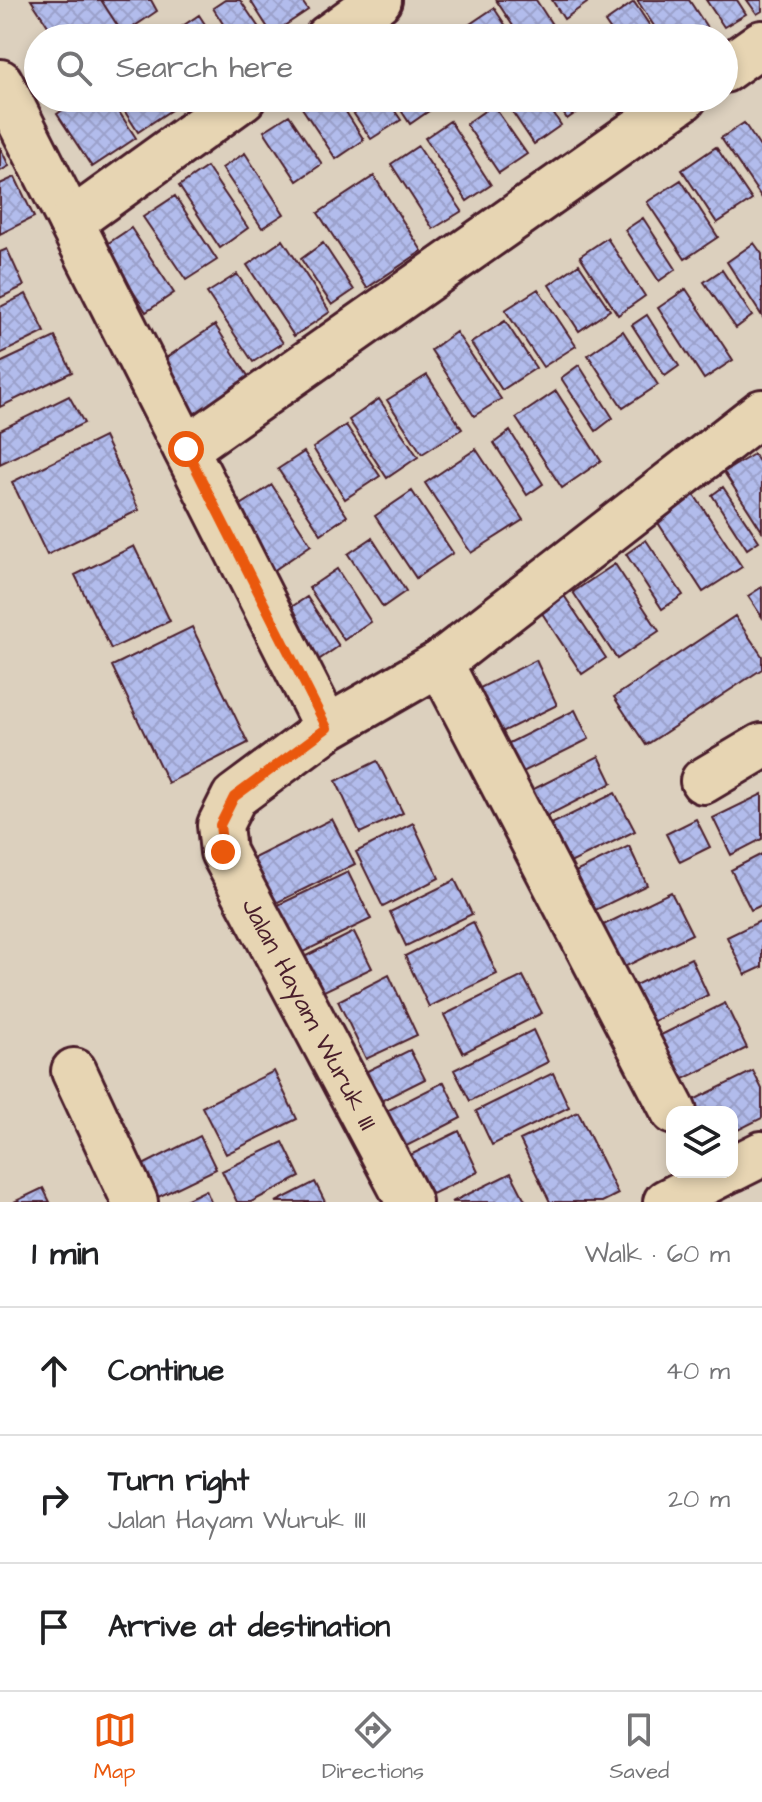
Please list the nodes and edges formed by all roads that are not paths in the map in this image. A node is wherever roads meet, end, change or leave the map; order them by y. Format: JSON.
{"nodes":[{"id":1,"x":379,"y":0,"type":"edge"},
{"id":2,"x":346,"y":24,"type":"edge"},
{"id":3,"x":762,"y":43,"type":"edge"},
{"id":4,"x":738,"y":60,"type":"edge"},
{"id":5,"x":0,"y":82,"type":"edge"},
{"id":6,"x":224,"y":112,"type":"edge"},
{"id":7,"x":664,"y":112,"type":"edge"},
{"id":8,"x":71,"y":222,"type":"junction"},
{"id":9,"x":762,"y":412,"type":"edge"},
{"id":10,"x":186,"y":449,"type":"junction"},
{"id":11,"x":440,"y":663,"type":"junction"},
{"id":12,"x":327,"y":728,"type":"junction"},
{"id":13,"x":762,"y":746,"type":"edge"},
{"id":14,"x":703,"y":781,"type":"dead end"},
{"id":15,"x":74,"y":1071,"type":"dead end"},
{"id":16,"x":671,"y":1106,"type":"edge"},
{"id":17,"x":762,"y":1154,"type":"edge"},
{"id":18,"x":718,"y":1179,"type":"edge"},
{"id":19,"x":135,"y":1202,"type":"edge"},
{"id":20,"x":409,"y":1202,"type":"edge"},
{"id":21,"x":666,"y":1202,"type":"edge"}],
"edges":[{"from":1,"to":2,"type":"street"},
{"from":3,"to":4,"type":"street"},
{"from":5,"to":8,"type":"street"},
{"from":6,"to":8,"type":"street"},
{"from":7,"to":10,"type":"street"},
{"from":8,"to":10,"type":"street"},
{"from":9,"to":11,"type":"street","name":"Jalan Hayam Wuruk III"},
{"from":10,"to":12,"type":"street"},
{"from":11,"to":12,"type":"street","name":"Jalan Hayam Wuruk III"},
{"from":11,"to":16,"type":"street"},
{"from":12,"to":20,"type":"street","name":"Jalan Hayam Wuruk III"},
{"from":13,"to":14,"type":"street"},
{"from":15,"to":19,"type":"street"},
{"from":17,"to":18,"type":"street"},
{"from":18,"to":21,"type":"street"}]}
